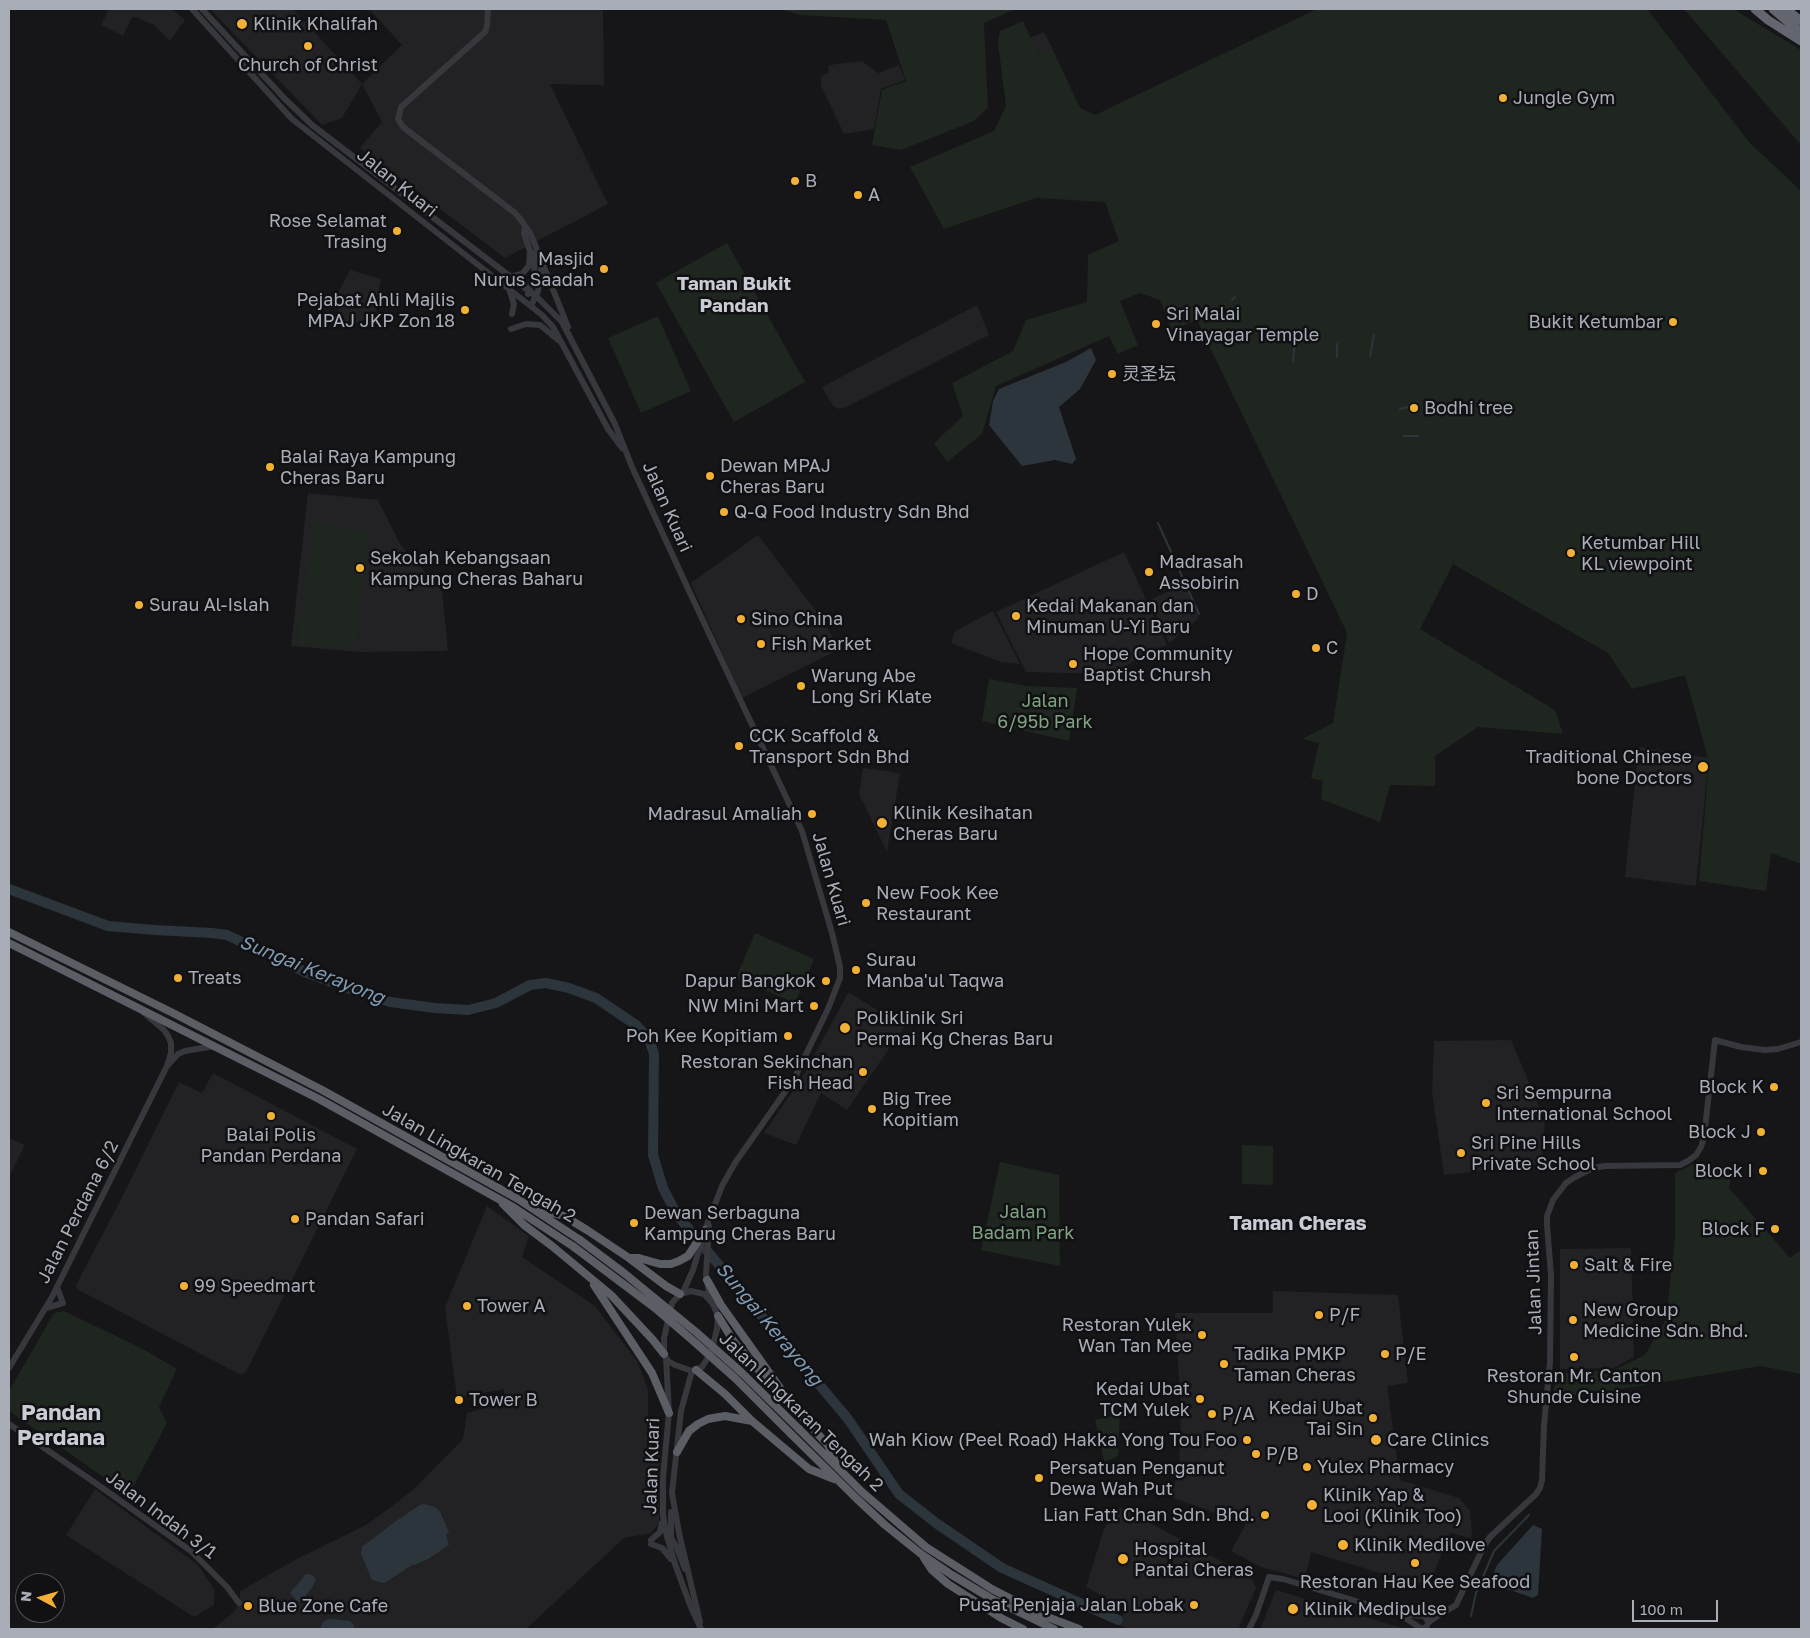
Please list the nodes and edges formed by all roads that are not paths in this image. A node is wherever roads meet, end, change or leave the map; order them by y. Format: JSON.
{"nodes":[{"id":1,"x":192,"y":9,"type":"edge"},
{"id":2,"x":202,"y":9,"type":"edge"},
{"id":3,"x":488,"y":9,"type":"edge"},
{"id":4,"x":1755,"y":9,"type":"edge"},
{"id":5,"x":1773,"y":9,"type":"edge"},
{"id":6,"x":1786,"y":9,"type":"edge"},
{"id":7,"x":1801,"y":21,"type":"edge"},
{"id":8,"x":1800,"y":32,"type":"edge"},
{"id":9,"x":1801,"y":41,"type":"edge"},
{"id":10,"x":525,"y":226,"type":"junction"},
{"id":11,"x":536,"y":247,"type":"junction"},
{"id":12,"x":542,"y":262,"type":"junction"},
{"id":13,"x":508,"y":277,"type":"junction"},
{"id":14,"x":510,"y":290,"type":"junction"},
{"id":15,"x":530,"y":292,"type":"junction"},
{"id":16,"x":537,"y":297,"type":"junction"},
{"id":17,"x":524,"y":301,"type":"junction"},
{"id":18,"x":531,"y":306,"type":"junction"},
{"id":19,"x":512,"y":314,"type":"dead end"},
{"id":20,"x":511,"y":329,"type":"dead end"},
{"id":21,"x":569,"y":335,"type":"junction"},
{"id":22,"x":564,"y":346,"type":"junction"},
{"id":23,"x":628,"y":457,"type":"junction"},
{"id":24,"x":9,"y":932,"type":"edge"},
{"id":25,"x":9,"y":943,"type":"edge"},
{"id":26,"x":137,"y":1008,"type":"junction"},
{"id":27,"x":1801,"y":1042,"type":"edge"},
{"id":28,"x":215,"y":1046,"type":"junction"},
{"id":29,"x":167,"y":1066,"type":"junction"},
{"id":30,"x":496,"y":1197,"type":"junction"},
{"id":31,"x":541,"y":1213,"type":"junction"},
{"id":32,"x":709,"y":1222,"type":"junction"},
{"id":33,"x":705,"y":1230,"type":"joint"},
{"id":34,"x":697,"y":1249,"type":"junction"},
{"id":35,"x":688,"y":1256,"type":"junction"},
{"id":36,"x":629,"y":1258,"type":"junction"},
{"id":37,"x":693,"y":1270,"type":"junction"},
{"id":38,"x":586,"y":1274,"type":"junction"},
{"id":39,"x":707,"y":1280,"type":"junction"},
{"id":40,"x":57,"y":1287,"type":"junction"},
{"id":41,"x":682,"y":1293,"type":"junction"},
{"id":42,"x":710,"y":1299,"type":"junction"},
{"id":43,"x":44,"y":1309,"type":"junction"},
{"id":44,"x":718,"y":1316,"type":"junction"},
{"id":45,"x":665,"y":1356,"type":"junction"},
{"id":46,"x":9,"y":1368,"type":"edge"},
{"id":47,"x":694,"y":1370,"type":"junction"},
{"id":48,"x":792,"y":1407,"type":"junction"},
{"id":49,"x":669,"y":1413,"type":"junction"},
{"id":50,"x":752,"y":1421,"type":"junction"},
{"id":51,"x":9,"y":1424,"type":"edge"},
{"id":52,"x":676,"y":1452,"type":"junction"},
{"id":53,"x":838,"y":1468,"type":"junction"},
{"id":54,"x":838,"y":1480,"type":"junction"},
{"id":55,"x":672,"y":1493,"type":"junction"},
{"id":56,"x":664,"y":1515,"type":"junction"},
{"id":57,"x":669,"y":1539,"type":"junction"},
{"id":58,"x":921,"y":1554,"type":"junction"},
{"id":59,"x":675,"y":1564,"type":"junction"},
{"id":60,"x":689,"y":1576,"type":"junction"},
{"id":61,"x":239,"y":1603,"type":"dead end"},
{"id":62,"x":1399,"y":1614,"type":"junction"},
{"id":63,"x":1425,"y":1618,"type":"junction"},
{"id":64,"x":1420,"y":1628,"type":"edge"},
{"id":65,"x":701,"y":1629,"type":"edge"},
{"id":66,"x":1023,"y":1629,"type":"edge"},
{"id":67,"x":1054,"y":1629,"type":"edge"},
{"id":68,"x":1079,"y":1629,"type":"edge"},
{"id":69,"x":1251,"y":1629,"type":"edge"}],
"edges":[{"from":1,"to":14,"type":"street","name":"Jalan Kuari"},
{"from":2,"to":13,"type":"street","name":"Jalan Kuari"},
{"from":3,"to":10,"type":"street"},
{"from":4,"to":9,"type":"highway"},
{"from":5,"to":8,"type":"highway"},
{"from":6,"to":7,"type":"highway"},
{"from":10,"to":11,"type":"street"},
{"from":10,"to":13,"type":"street"},
{"from":11,"to":12,"type":"street"},
{"from":11,"to":15,"type":"street"},
{"from":12,"to":16,"type":"street"},
{"from":12,"to":21,"type":"street"},
{"from":13,"to":15,"type":"street","name":"Jalan Kuari"},
{"from":14,"to":17,"type":"street","name":"Jalan Kuari"},
{"from":14,"to":19,"type":"street"},
{"from":15,"to":16,"type":"street","name":"Jalan Kuari"},
{"from":15,"to":17,"type":"street"},
{"from":16,"to":18,"type":"street"},
{"from":16,"to":21,"type":"street","name":"Jalan Kuari"},
{"from":17,"to":18,"type":"street","name":"Jalan Kuari"},
{"from":18,"to":22,"type":"street","name":"Jalan Kuari"},
{"from":20,"to":22,"type":"street"},
{"from":21,"to":23,"type":"street","name":"Jalan Kuari"},
{"from":22,"to":23,"type":"street","name":"Jalan Kuari"},
{"from":23,"to":32,"type":"street","name":"Jalan Kuari"},
{"from":24,"to":31,"type":"highway","name":"Jalan Lingkaran Tengah 2"},
{"from":25,"to":26,"type":"highway","name":"Jalan Lingkaran Tengah 2"},
{"from":26,"to":28,"type":"highway","name":"Jalan Lingkaran Tengah 2"},
{"from":26,"to":29,"type":"street","name":"Jalan Perdana 6/2"},
{"from":27,"to":63,"type":"street","name":"Jalan Jintan"},
{"from":28,"to":29,"type":"street","name":"Jalan Perdana 6/2"},
{"from":28,"to":30,"type":"highway","name":"Jalan Lingkaran Tengah 2"},
{"from":29,"to":40,"type":"street","name":"Jalan Perdana 6/2"},
{"from":30,"to":38,"type":"highway"},
{"from":30,"to":54,"type":"highway","name":"Jalan Lingkaran Tengah 2","bridge":true},
{"from":31,"to":36,"type":"highway"},
{"from":31,"to":53,"type":"highway","name":"Jalan Lingkaran Tengah 2","bridge":true},
{"from":32,"to":33,"type":"street","name":"Jalan Kuari"},
{"from":32,"to":39,"type":"street","name":"Jalan Kuari"},
{"from":33,"to":34,"type":"highway"},
{"from":34,"to":35,"type":"highway"},
{"from":34,"to":37,"type":"street"},
{"from":35,"to":36,"type":"highway"},
{"from":35,"to":37,"type":"street"},
{"from":36,"to":41,"type":"highway"},
{"from":37,"to":41,"type":"street"},
{"from":38,"to":45,"type":"highway"},
{"from":38,"to":49,"type":"highway"},
{"from":39,"to":42,"type":"street","name":"Jalan Kuari"},
{"from":39,"to":48,"type":"highway"},
{"from":40,"to":43,"type":"street","name":"Jalan Perdana 6/2"},
{"from":40,"to":43,"type":"street"},
{"from":41,"to":42,"type":"street"},
{"from":41,"to":45,"type":"street"},
{"from":42,"to":44,"type":"street"},
{"from":43,"to":46,"type":"street","name":"Jalan Perdana 6/2"},
{"from":44,"to":47,"type":"street"},
{"from":44,"to":48,"type":"highway"},
{"from":45,"to":47,"type":"street"},
{"from":45,"to":49,"type":"street","name":"Jalan Kuari"},
{"from":47,"to":50,"type":"highway"},
{"from":47,"to":52,"type":"street","name":"Jalan Kuari"},
{"from":48,"to":53,"type":"highway"},
{"from":49,"to":56,"type":"street","name":"Jalan Kuari"},
{"from":50,"to":52,"type":"highway"},
{"from":50,"to":54,"type":"highway"},
{"from":51,"to":61,"type":"street","name":"Jalan Indah 3/1"},
{"from":52,"to":55,"type":"street","name":"Jalan Kuari"},
{"from":53,"to":68,"type":"highway","name":"Jalan Lingkaran Tengah 2"},
{"from":54,"to":58,"type":"highway","name":"Jalan Lingkaran Tengah 2"},
{"from":55,"to":57,"type":"street"},
{"from":55,"to":60,"type":"street","name":"Jalan Kuari"},
{"from":56,"to":57,"type":"street","name":"Jalan Kuari"},
{"from":56,"to":59,"type":"street"},
{"from":57,"to":59,"type":"street","name":"Jalan Kuari"},
{"from":57,"to":60,"type":"street"},
{"from":58,"to":66,"type":"highway"},
{"from":58,"to":67,"type":"highway","name":"Jalan Lingkaran Tengah 2"},
{"from":59,"to":65,"type":"street","name":"Jalan Kuari"},
{"from":60,"to":65,"type":"street","name":"Jalan Kuari"},
{"from":62,"to":63,"type":"street"},
{"from":62,"to":64,"type":"street"},
{"from":62,"to":69,"type":"street"},
{"from":63,"to":64,"type":"street"},
{"from":63,"to":64,"type":"street"}]}
